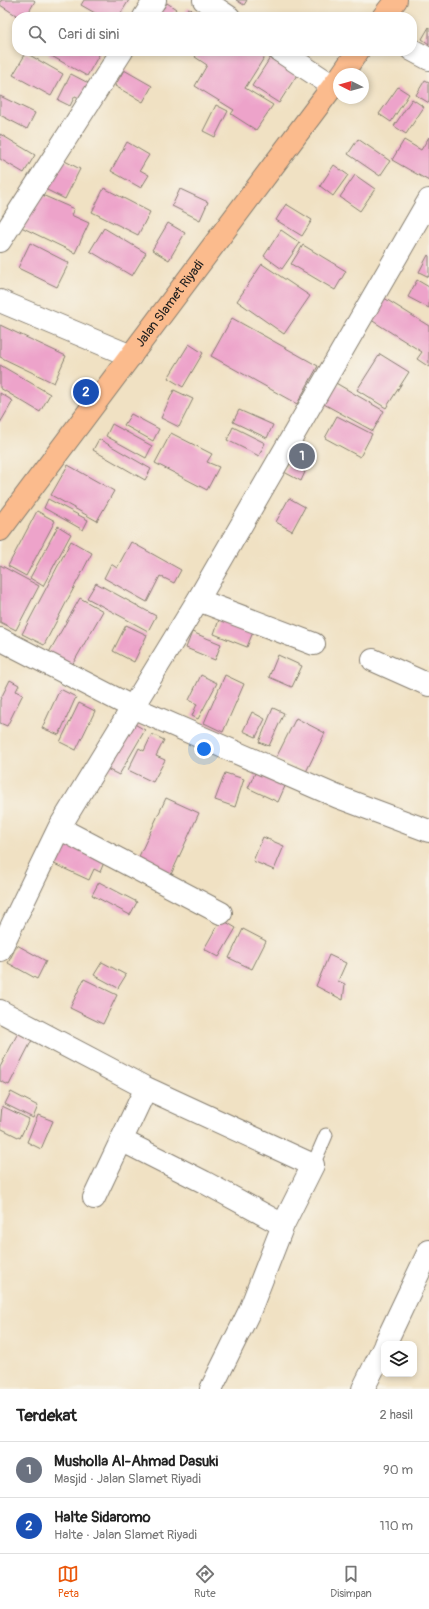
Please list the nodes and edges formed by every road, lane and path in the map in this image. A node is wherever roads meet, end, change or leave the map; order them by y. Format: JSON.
{"nodes":[{"id":1,"x":155,"y":0,"type":"edge"},
{"id":2,"x":204,"y":0,"type":"edge"},
{"id":3,"x":396,"y":0,"type":"edge"},
{"id":4,"x":147,"y":12,"type":"edge"},
{"id":5,"x":222,"y":12,"type":"edge"},
{"id":6,"x":387,"y":12,"type":"edge"},
{"id":7,"x":417,"y":53,"type":"edge"},
{"id":8,"x":119,"y":56,"type":"edge"},
{"id":9,"x":290,"y":56,"type":"edge"},
{"id":10,"x":354,"y":56,"type":"edge"},
{"id":11,"x":429,"y":60,"type":"edge"},
{"id":12,"x":346,"y":68,"type":"edge"},
{"id":13,"x":333,"y":77,"type":"edge"},
{"id":14,"x":333,"y":86,"type":"edge"},
{"id":15,"x":429,"y":200,"type":"edge"},
{"id":16,"x":0,"y":241,"type":"edge"},
{"id":17,"x":0,"y":301,"type":"edge"},
{"id":18,"x":131,"y":356,"type":"junction"},
{"id":19,"x":0,"y":530,"type":"edge"},
{"id":20,"x":198,"y":600,"type":"junction"},
{"id":21,"x":0,"y":639,"type":"edge"},
{"id":22,"x":314,"y":644,"type":"dead end"},
{"id":23,"x":373,"y":660,"type":"dead end"},
{"id":24,"x":429,"y":686,"type":"edge"},
{"id":25,"x":132,"y":707,"type":"junction"},
{"id":26,"x":59,"y":828,"type":"junction"},
{"id":27,"x":429,"y":831,"type":"edge"},
{"id":28,"x":221,"y":913,"type":"dead end"},
{"id":29,"x":0,"y":948,"type":"edge"},
{"id":30,"x":0,"y":1011,"type":"edge"},
{"id":31,"x":146,"y":1088,"type":"junction"},
{"id":32,"x":326,"y":1135,"type":"dead end"},
{"id":33,"x":121,"y":1140,"type":"junction"},
{"id":34,"x":312,"y":1165,"type":"junction"},
{"id":35,"x":94,"y":1198,"type":"dead end"},
{"id":36,"x":283,"y":1225,"type":"junction"},
{"id":37,"x":429,"y":1250,"type":"edge"},
{"id":38,"x":387,"y":1341,"type":"edge"},
{"id":39,"x":381,"y":1353,"type":"edge"},
{"id":40,"x":211,"y":1389,"type":"edge"},
{"id":41,"x":363,"y":1389,"type":"edge"}],
"edges":[{"from":1,"to":4,"type":"street"},
{"from":2,"to":5,"type":"street"},
{"from":3,"to":6,"type":"main road"},
{"from":7,"to":11,"type":"street"},
{"from":8,"to":16,"type":"street"},
{"from":9,"to":13,"type":"street"},
{"from":10,"to":12,"type":"main road","name":"Jalan Slamet Riyadi"},
{"from":14,"to":18,"type":"main road","name":"Jalan Slamet Riyadi"},
{"from":15,"to":20,"type":"street"},
{"from":17,"to":18,"type":"street"},
{"from":18,"to":19,"type":"main road","name":"Jalan Slamet Riyadi"},
{"from":20,"to":22,"type":"street"},
{"from":20,"to":25,"type":"street"},
{"from":21,"to":25,"type":"street"},
{"from":23,"to":24,"type":"street"},
{"from":25,"to":26,"type":"street"},
{"from":25,"to":27,"type":"street"},
{"from":26,"to":28,"type":"street"},
{"from":26,"to":29,"type":"street"},
{"from":30,"to":31,"type":"street"},
{"from":31,"to":33,"type":"street"},
{"from":31,"to":34,"type":"street"},
{"from":32,"to":34,"type":"lane"},
{"from":33,"to":35,"type":"street"},
{"from":33,"to":36,"type":"street"},
{"from":34,"to":36,"type":"street"},
{"from":36,"to":40,"type":"street"},
{"from":37,"to":38,"type":"street"},
{"from":39,"to":41,"type":"street"}]}
